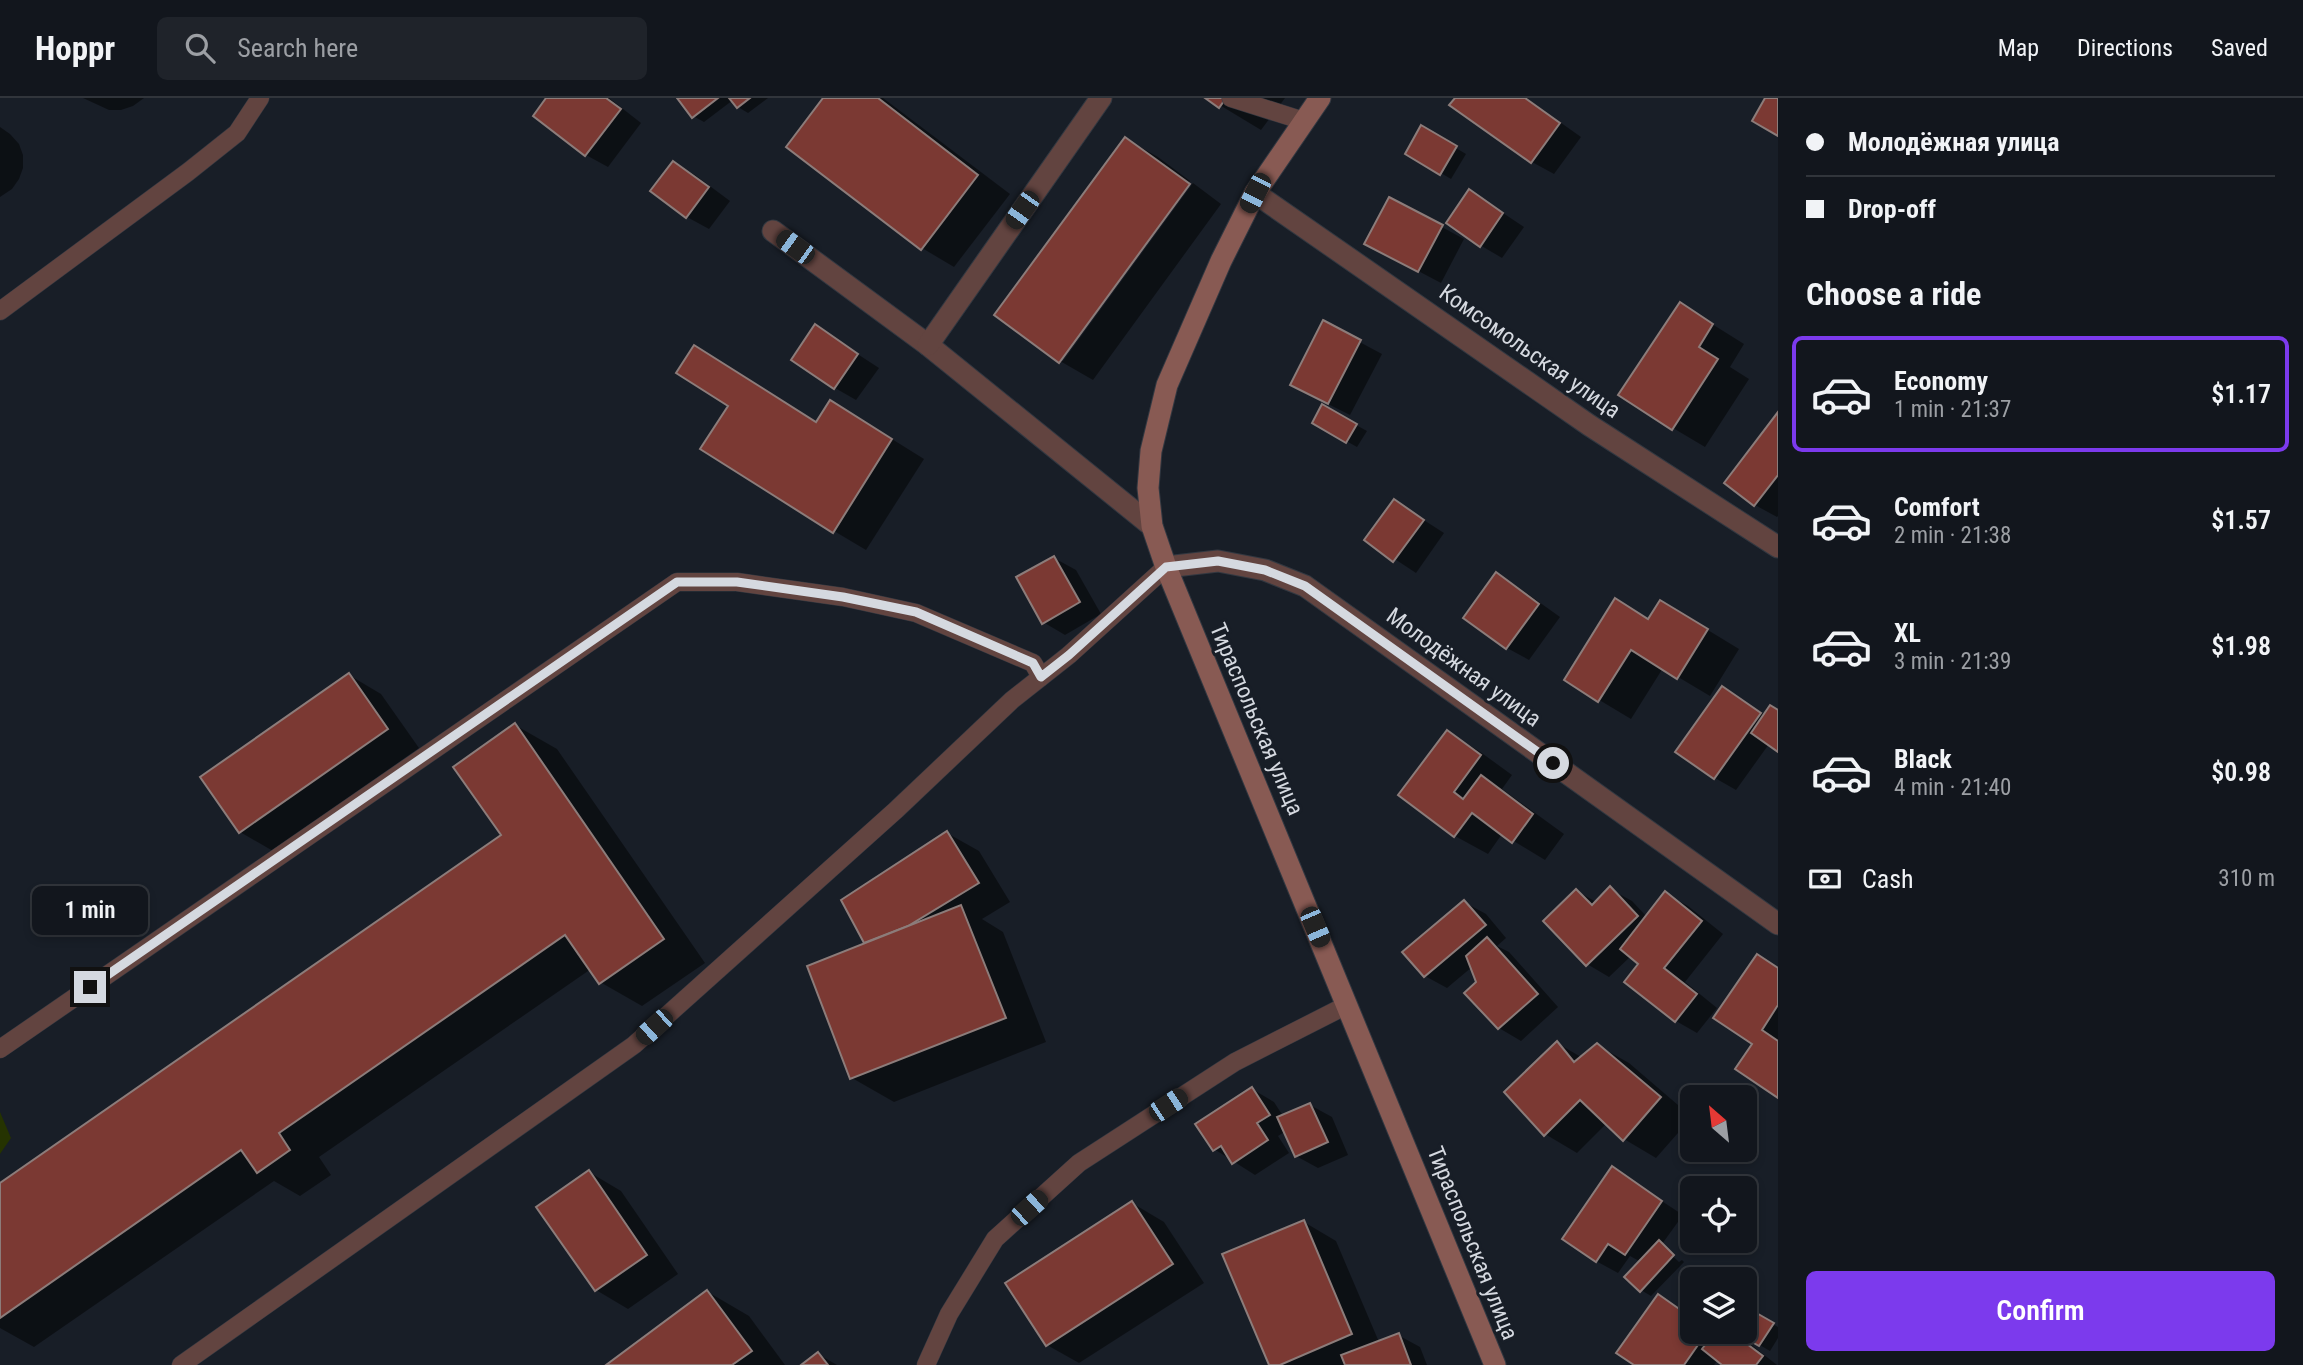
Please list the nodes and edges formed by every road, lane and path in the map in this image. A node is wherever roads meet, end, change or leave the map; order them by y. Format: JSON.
{"nodes":[{"id":1,"x":260,"y":98,"type":"edge"},
{"id":2,"x":1101,"y":98,"type":"edge"},
{"id":3,"x":1231,"y":98,"type":"edge"},
{"id":4,"x":1320,"y":98,"type":"edge"},
{"id":5,"x":1304,"y":121,"type":"junction"},
{"id":6,"x":1255,"y":193,"type":"junction"},
{"id":7,"x":773,"y":231,"type":"dead end"},
{"id":8,"x":0,"y":311,"type":"edge"},
{"id":9,"x":928,"y":345,"type":"junction"},
{"id":10,"x":1152,"y":526,"type":"junction"},
{"id":11,"x":1778,"y":547,"type":"edge"},
{"id":12,"x":1166,"y":567,"type":"junction"},
{"id":13,"x":1041,"y":677,"type":"junction"},
{"id":14,"x":1778,"y":924,"type":"edge"},
{"id":15,"x":1347,"y":1004,"type":"junction"},
{"id":16,"x":0,"y":1049,"type":"edge"},
{"id":17,"x":181,"y":1365,"type":"edge"},
{"id":18,"x":926,"y":1365,"type":"edge"},
{"id":19,"x":1495,"y":1365,"type":"edge"}],
"edges":[{"from":1,"to":8,"type":"lane"},
{"from":2,"to":9,"type":"street"},
{"from":3,"to":5,"type":"lane"},
{"from":4,"to":5,"type":"street","name":"Тираспольская улица"},
{"from":5,"to":6,"type":"street","name":"Тираспольская улица"},
{"from":6,"to":10,"type":"street","name":"Тираспольская улица"},
{"from":6,"to":11,"type":"street","name":"Комсомольская улица"},
{"from":7,"to":9,"type":"street"},
{"from":9,"to":10,"type":"street"},
{"from":10,"to":12,"type":"street","name":"Тираспольская улица"},
{"from":12,"to":13,"type":"lane"},
{"from":12,"to":14,"type":"street","name":"Молодёжная улица"},
{"from":12,"to":15,"type":"street","name":"Тираспольская улица"},
{"from":13,"to":16,"type":"lane"},
{"from":13,"to":17,"type":"lane"},
{"from":15,"to":18,"type":"lane"},
{"from":15,"to":19,"type":"street","name":"Тираспольская улица"}]}
